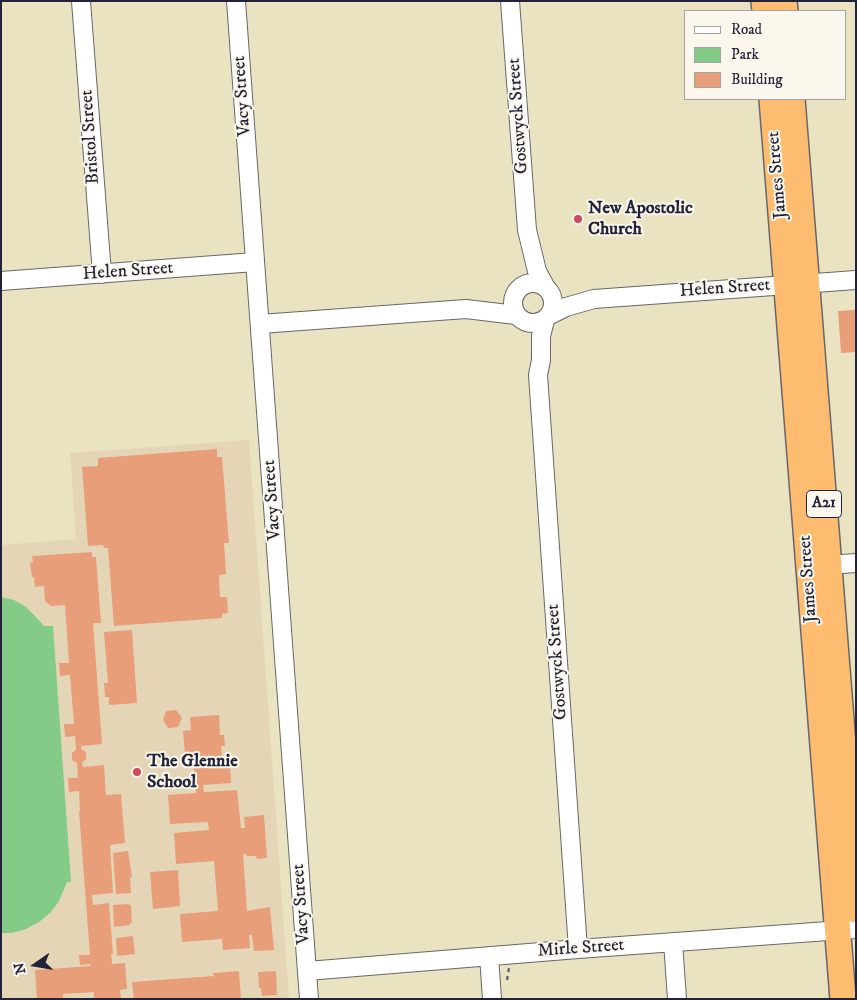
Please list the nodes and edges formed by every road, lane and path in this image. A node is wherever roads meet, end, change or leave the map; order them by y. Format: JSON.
{"nodes":[{"id":1,"x":81,"y":1,"type":"edge"},
{"id":2,"x":236,"y":1,"type":"edge"},
{"id":3,"x":510,"y":1,"type":"edge"},
{"id":4,"x":772,"y":100,"type":"edge"},
{"id":5,"x":792,"y":100,"type":"edge"},
{"id":6,"x":527,"y":230,"type":"junction"},
{"id":7,"x":255,"y":262,"type":"junction"},
{"id":8,"x":102,"y":274,"type":"junction"},
{"id":9,"x":856,"y":280,"type":"edge"},
{"id":10,"x":1,"y":281,"type":"edge"},
{"id":11,"x":797,"y":284,"type":"junction"},
{"id":12,"x":518,"y":289,"type":"junction"},
{"id":13,"x":547,"y":289,"type":"junction"},
{"id":14,"x":594,"y":299,"type":"junction"},
{"id":15,"x":466,"y":309,"type":"junction"},
{"id":16,"x":520,"y":318,"type":"junction"},
{"id":17,"x":548,"y":318,"type":"junction"},
{"id":18,"x":260,"y":324,"type":"junction"},
{"id":19,"x":538,"y":375,"type":"junction"},
{"id":20,"x":856,"y":563,"type":"edge"},
{"id":21,"x":829,"y":565,"type":"junction"},
{"id":22,"x":849,"y":729,"type":"edge"},
{"id":23,"x":856,"y":910,"type":"edge"},
{"id":24,"x":847,"y":930,"type":"edge"},
{"id":25,"x":673,"y":942,"type":"junction"},
{"id":26,"x":578,"y":948,"type":"junction"},
{"id":27,"x":510,"y":954,"type":"junction"},
{"id":28,"x":489,"y":956,"type":"junction"},
{"id":29,"x":307,"y":971,"type":"junction"},
{"id":30,"x":507,"y":989,"type":"dead end"},
{"id":31,"x":309,"y":999,"type":"edge"},
{"id":32,"x":492,"y":999,"type":"edge"},
{"id":33,"x":677,"y":999,"type":"edge"},
{"id":34,"x":843,"y":999,"type":"edge"}],
"edges":[{"from":1,"to":8,"type":"street","name":"Bristol Street"},
{"from":2,"to":7,"type":"street","name":"Vacy Street"},
{"from":3,"to":6,"type":"street","name":"Gostwyck Street"},
{"from":4,"to":11,"type":"highway","name":"James Street","number":"A21"},
{"from":5,"to":11,"type":"highway","name":"James Street","number":"A21"},
{"from":6,"to":12,"type":"street","name":"Gostwyck Street"},
{"from":6,"to":13,"type":"street","name":"Gostwyck Street"},
{"from":7,"to":8,"type":"street","name":"Helen Street"},
{"from":7,"to":18,"type":"street","name":"Vacy Street"},
{"from":8,"to":10,"type":"street","name":"Helen Street"},
{"from":9,"to":11,"type":"street","name":"Helen Street"},
{"from":11,"to":14,"type":"street","name":"Helen Street"},
{"from":11,"to":21,"type":"highway","name":"James Street","number":"A21"},
{"from":11,"to":24,"type":"highway","name":"James Street","number":"A21"},
{"from":12,"to":13,"type":"street"},
{"from":12,"to":15,"type":"street"},
{"from":12,"to":16,"type":"street"},
{"from":13,"to":14,"type":"street","name":"Helen Street"},
{"from":13,"to":17,"type":"street"},
{"from":14,"to":17,"type":"street","name":"Helen Street"},
{"from":15,"to":16,"type":"street"},
{"from":15,"to":18,"type":"street"},
{"from":16,"to":17,"type":"street"},
{"from":16,"to":19,"type":"street","name":"Gostwyck Street"},
{"from":17,"to":19,"type":"street","name":"Gostwyck Street"},
{"from":18,"to":29,"type":"street","name":"Vacy Street"},
{"from":19,"to":26,"type":"street","name":"Gostwyck Street"},
{"from":20,"to":21,"type":"street"},
{"from":21,"to":22,"type":"highway","name":"James Street","number":"A21"},
{"from":22,"to":23,"type":"highway","name":"James Street","number":"A21"},
{"from":24,"to":25,"type":"street","name":"Mirle Street"},
{"from":24,"to":34,"type":"highway","name":"James Street","number":"A21"},
{"from":25,"to":26,"type":"street","name":"Mirle Street"},
{"from":25,"to":33,"type":"street"},
{"from":26,"to":27,"type":"street","name":"Mirle Street"},
{"from":27,"to":28,"type":"street","name":"Mirle Street"},
{"from":27,"to":30,"type":"path"},
{"from":28,"to":29,"type":"street","name":"Mirle Street"},
{"from":28,"to":32,"type":"street"},
{"from":29,"to":31,"type":"street","name":"Vacy Street"}]}
